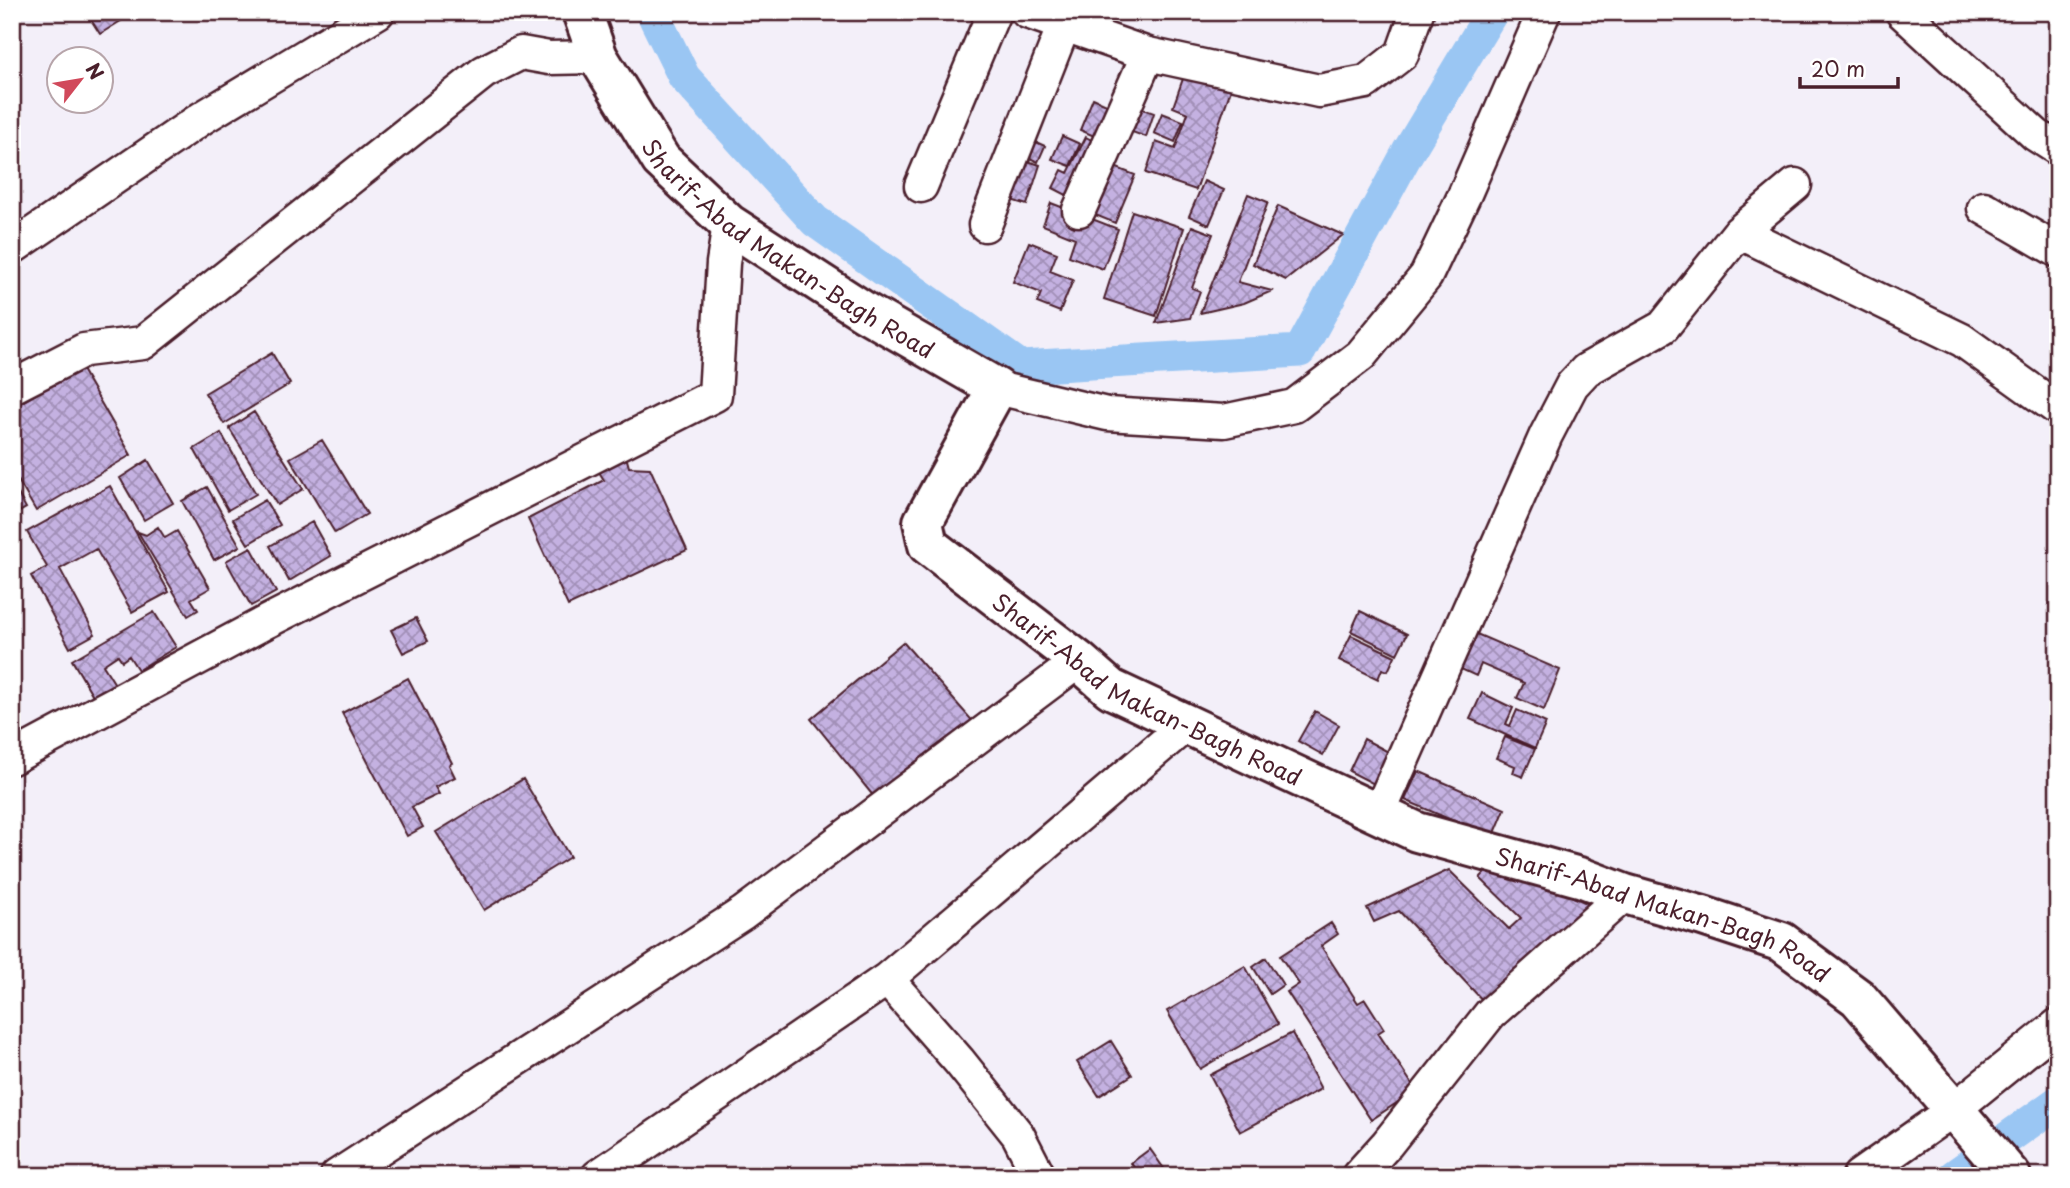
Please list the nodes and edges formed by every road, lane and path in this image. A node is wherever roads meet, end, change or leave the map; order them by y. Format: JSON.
{"nodes":[{"id":1,"x":378,"y":12,"type":"edge"},
{"id":2,"x":582,"y":12,"type":"edge"},
{"id":3,"x":994,"y":12,"type":"edge"},
{"id":4,"x":1027,"y":12,"type":"edge"},
{"id":5,"x":1417,"y":12,"type":"edge"},
{"id":6,"x":1544,"y":12,"type":"edge"},
{"id":7,"x":1902,"y":12,"type":"edge"},
{"id":8,"x":1064,"y":25,"type":"junction"},
{"id":9,"x":1148,"y":54,"type":"junction"},
{"id":10,"x":598,"y":57,"type":"junction"},
{"id":11,"x":2058,"y":149,"type":"edge"},
{"id":12,"x":1795,"y":185,"type":"dead end"},
{"id":13,"x":921,"y":187,"type":"dead end"},
{"id":14,"x":1984,"y":208,"type":"dead end"},
{"id":15,"x":1079,"y":211,"type":"dead end"},
{"id":16,"x":729,"y":224,"type":"junction"},
{"id":17,"x":985,"y":225,"type":"dead end"},
{"id":18,"x":1739,"y":232,"type":"junction"},
{"id":19,"x":12,"y":248,"type":"edge"},
{"id":20,"x":2058,"y":251,"type":"edge"},
{"id":21,"x":12,"y":387,"type":"edge"},
{"id":22,"x":997,"y":388,"type":"junction"},
{"id":23,"x":2058,"y":409,"type":"edge"},
{"id":24,"x":1079,"y":661,"type":"junction"},
{"id":25,"x":1187,"y":724,"type":"junction"},
{"id":26,"x":12,"y":758,"type":"edge"},
{"id":27,"x":1379,"y":813,"type":"junction"},
{"id":28,"x":1625,"y":894,"type":"junction"},
{"id":29,"x":887,"y":979,"type":"junction"},
{"id":30,"x":2058,"y":1025,"type":"edge"},
{"id":31,"x":1956,"y":1114,"type":"junction"},
{"id":32,"x":337,"y":1176,"type":"edge"},
{"id":33,"x":598,"y":1176,"type":"edge"},
{"id":34,"x":1039,"y":1176,"type":"edge"},
{"id":35,"x":1358,"y":1176,"type":"edge"},
{"id":36,"x":1859,"y":1176,"type":"edge"},
{"id":37,"x":2011,"y":1176,"type":"edge"}],
"edges":[{"from":1,"to":19,"type":"street"},
{"from":2,"to":10,"type":"street","name":"Sharif-Abad Makan-Bagh Road"},
{"from":3,"to":13,"type":"street"},
{"from":4,"to":8,"type":"street"},
{"from":5,"to":9,"type":"street"},
{"from":6,"to":22,"type":"street"},
{"from":7,"to":11,"type":"street"},
{"from":8,"to":9,"type":"street"},
{"from":8,"to":17,"type":"street"},
{"from":9,"to":15,"type":"street"},
{"from":10,"to":16,"type":"street","name":"Sharif-Abad Makan-Bagh Road"},
{"from":10,"to":21,"type":"street"},
{"from":12,"to":18,"type":"street"},
{"from":14,"to":20,"type":"street"},
{"from":16,"to":22,"type":"street","name":"Sharif-Abad Makan-Bagh Road"},
{"from":16,"to":26,"type":"street"},
{"from":18,"to":23,"type":"street"},
{"from":18,"to":27,"type":"street"},
{"from":22,"to":24,"type":"street","name":"Sharif-Abad Makan-Bagh Road"},
{"from":24,"to":25,"type":"street","name":"Sharif-Abad Makan-Bagh Road"},
{"from":24,"to":32,"type":"street"},
{"from":25,"to":27,"type":"street","name":"Sharif-Abad Makan-Bagh Road"},
{"from":25,"to":29,"type":"street"},
{"from":27,"to":28,"type":"street","name":"Sharif-Abad Makan-Bagh Road"},
{"from":28,"to":31,"type":"street","name":"Sharif-Abad Makan-Bagh Road"},
{"from":28,"to":35,"type":"street"},
{"from":29,"to":33,"type":"street"},
{"from":29,"to":34,"type":"street"},
{"from":30,"to":31,"type":"street"},
{"from":31,"to":36,"type":"street"},
{"from":31,"to":37,"type":"street","name":"Sharif-Abad Makan-Bagh Road"}]}
